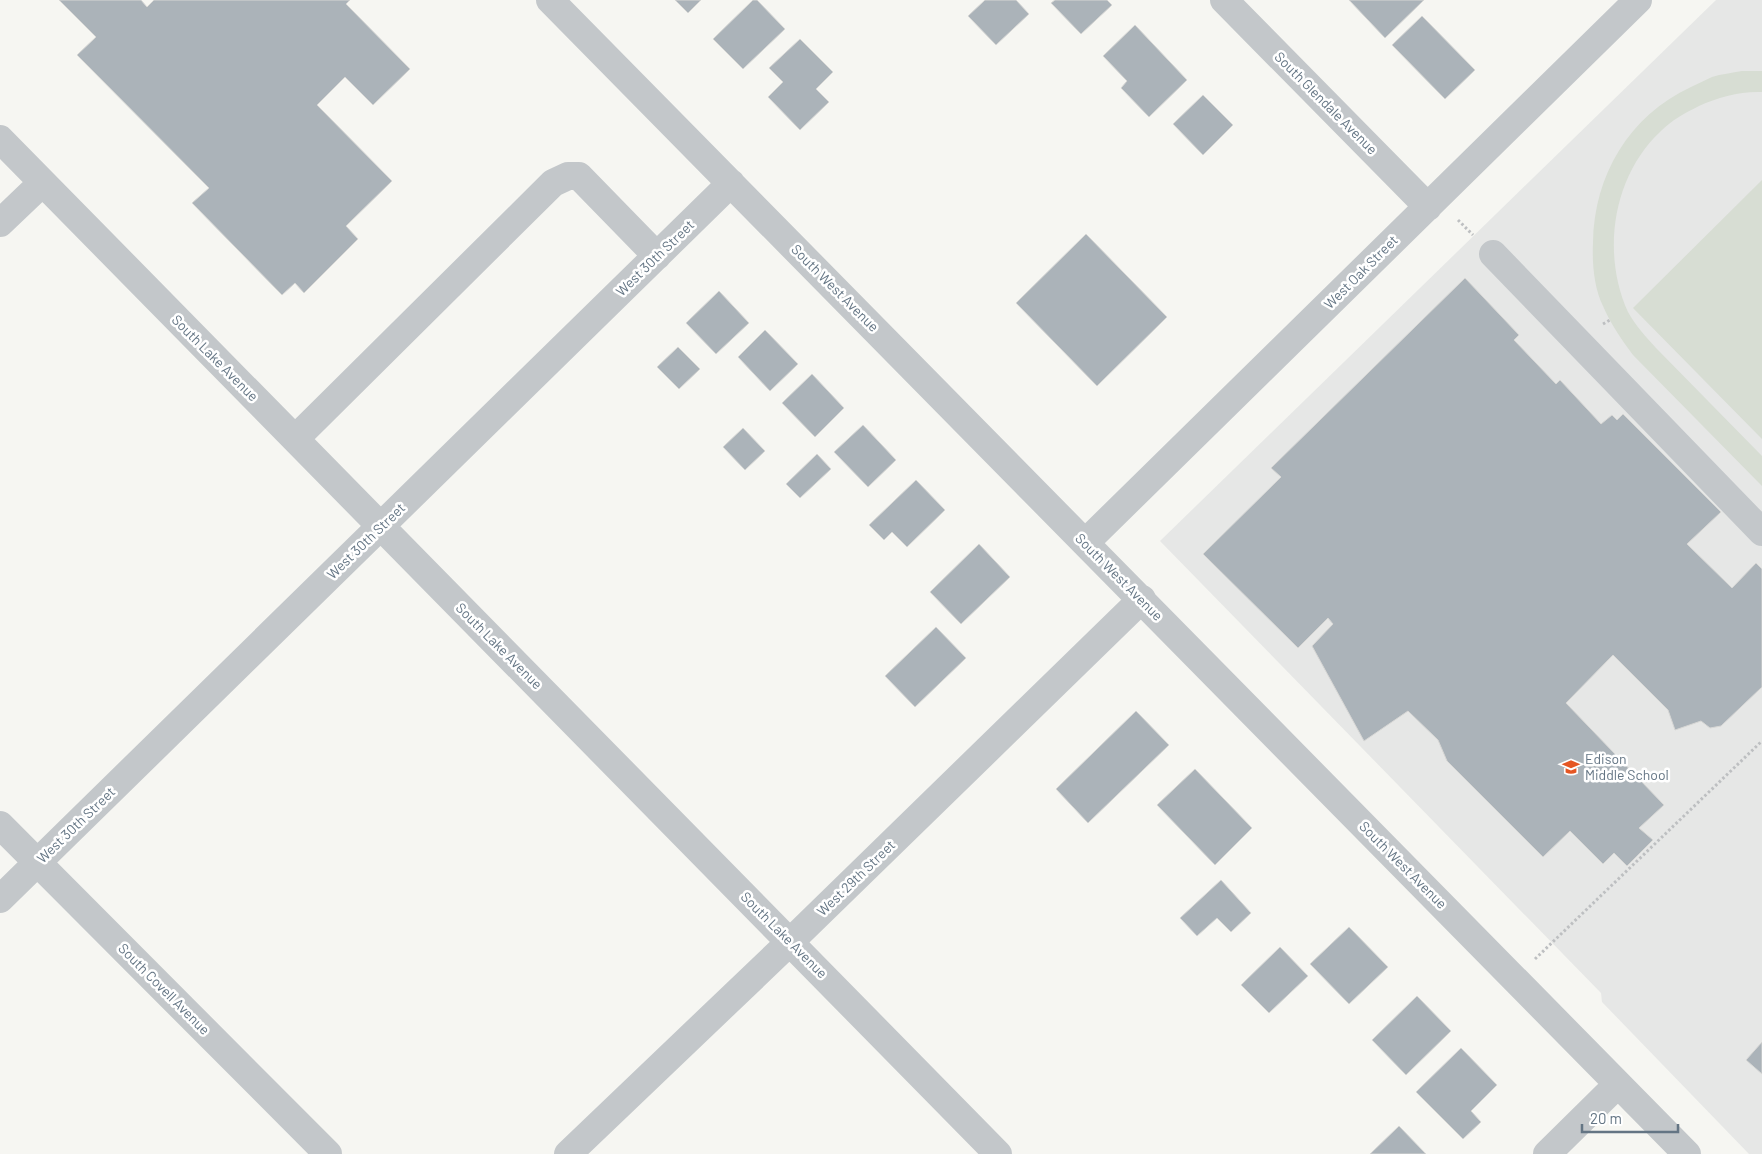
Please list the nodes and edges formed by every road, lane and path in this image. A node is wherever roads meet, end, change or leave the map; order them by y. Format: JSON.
{"nodes":[{"id":1,"x":550,"y":0,"type":"edge"},
{"id":2,"x":1224,"y":0,"type":"edge"},
{"id":3,"x":1638,"y":0,"type":"edge"},
{"id":4,"x":0,"y":139,"type":"edge"},
{"id":5,"x":42,"y":183,"type":"junction"},
{"id":6,"x":731,"y":183,"type":"junction"},
{"id":7,"x":1432,"y":203,"type":"junction"},
{"id":8,"x":0,"y":223,"type":"edge"},
{"id":9,"x":1493,"y":254,"type":"joint"},
{"id":10,"x":657,"y":256,"type":"junction"},
{"id":11,"x":295,"y":439,"type":"junction"},
{"id":12,"x":381,"y":526,"type":"junction"},
{"id":13,"x":1762,"y":532,"type":"edge"},
{"id":14,"x":1085,"y":543,"type":"junction"},
{"id":15,"x":1142,"y":600,"type":"junction"},
{"id":16,"x":1762,"y":741,"type":"edge"},
{"id":17,"x":0,"y":825,"type":"edge"},
{"id":18,"x":38,"y":862,"type":"junction"},
{"id":19,"x":0,"y":899,"type":"edge"},
{"id":20,"x":790,"y":942,"type":"junction"},
{"id":21,"x":1515,"y":979,"type":"junction"},
{"id":22,"x":1618,"y":1084,"type":"junction"},
{"id":23,"x":328,"y":1154,"type":"edge"},
{"id":24,"x":568,"y":1154,"type":"edge"},
{"id":25,"x":998,"y":1154,"type":"edge"},
{"id":26,"x":1547,"y":1154,"type":"edge"},
{"id":27,"x":1688,"y":1154,"type":"edge"}],
"edges":[{"from":1,"to":6,"type":"street","name":"South West Avenue"},
{"from":2,"to":7,"type":"street","name":"South Glendale Avenue"},
{"from":3,"to":7,"type":"street","name":"West Oak Street"},
{"from":4,"to":5,"type":"street","name":"South Lake Avenue"},
{"from":5,"to":8,"type":"street"},
{"from":5,"to":11,"type":"street","name":"South Lake Avenue"},
{"from":6,"to":10,"type":"street","name":"West 30th Street"},
{"from":6,"to":14,"type":"street","name":"South West Avenue"},
{"from":7,"to":9,"type":"path"},
{"from":7,"to":14,"type":"street","name":"West Oak Street"},
{"from":9,"to":13,"type":"street"},
{"from":10,"to":11,"type":"street"},
{"from":10,"to":12,"type":"street","name":"West 30th Street"},
{"from":11,"to":12,"type":"street","name":"South Lake Avenue"},
{"from":12,"to":18,"type":"street","name":"West 30th Street"},
{"from":12,"to":20,"type":"street","name":"South Lake Avenue"},
{"from":14,"to":15,"type":"street","name":"South West Avenue"},
{"from":15,"to":20,"type":"street","name":"West 29th Street"},
{"from":15,"to":21,"type":"street","name":"South West Avenue"},
{"from":16,"to":21,"type":"path"},
{"from":17,"to":18,"type":"street","name":"South Covell Avenue"},
{"from":18,"to":19,"type":"street","name":"West 30th Street"},
{"from":18,"to":23,"type":"street","name":"South Covell Avenue"},
{"from":20,"to":24,"type":"street","name":"West 29th Street"},
{"from":20,"to":25,"type":"street","name":"South Lake Avenue"},
{"from":21,"to":22,"type":"street","name":"South West Avenue"},
{"from":22,"to":26,"type":"street"},
{"from":22,"to":27,"type":"street","name":"South West Avenue"}]}
